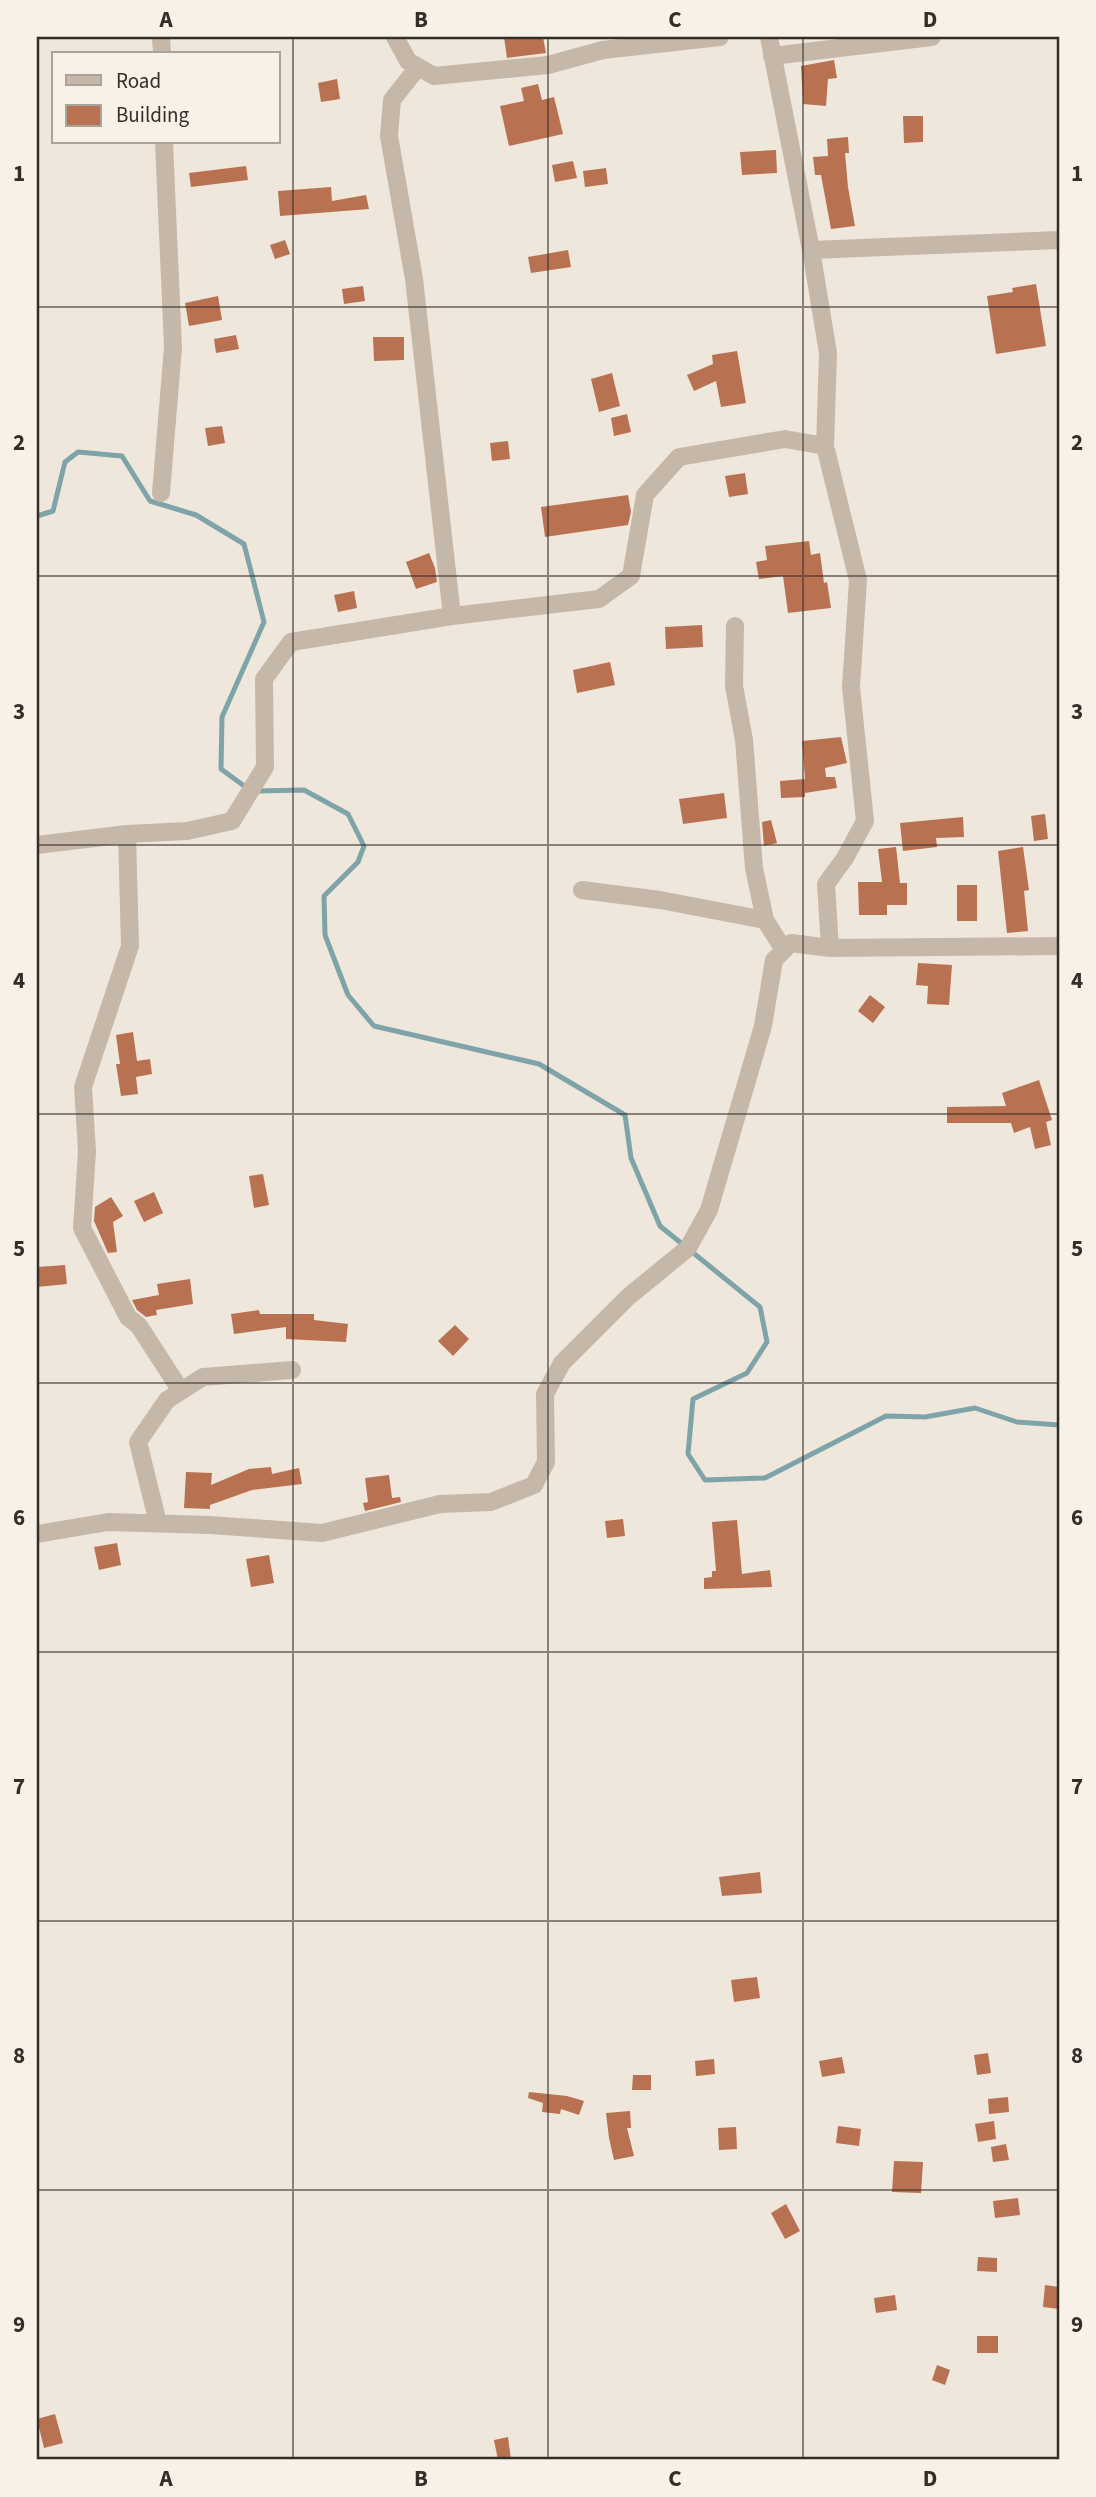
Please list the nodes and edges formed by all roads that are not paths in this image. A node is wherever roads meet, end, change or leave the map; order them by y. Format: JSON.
{"nodes":[{"id":1,"x":395,"y":37,"type":"edge"},
{"id":2,"x":720,"y":37,"type":"edge"},
{"id":3,"x":769,"y":37,"type":"edge"},
{"id":4,"x":932,"y":37,"type":"edge"},
{"id":5,"x":772,"y":56,"type":"junction"},
{"id":6,"x":418,"y":67,"type":"junction"},
{"id":7,"x":164,"y":144,"type":"edge"},
{"id":8,"x":1059,"y":240,"type":"edge"},
{"id":9,"x":811,"y":250,"type":"junction"},
{"id":10,"x":825,"y":446,"type":"junction"},
{"id":11,"x":161,"y":493,"type":"dead end"},
{"id":12,"x":452,"y":616,"type":"junction"},
{"id":13,"x":735,"y":626,"type":"dead end"},
{"id":14,"x":127,"y":834,"type":"junction"},
{"id":15,"x":37,"y":845,"type":"edge"},
{"id":16,"x":583,"y":890,"type":"dead end"},
{"id":17,"x":765,"y":920,"type":"junction"},
{"id":18,"x":1059,"y":946,"type":"edge"},
{"id":19,"x":830,"y":948,"type":"junction"},
{"id":20,"x":784,"y":950,"type":"junction"},
{"id":21,"x":292,"y":1370,"type":"dead end"},
{"id":22,"x":181,"y":1391,"type":"junction"},
{"id":23,"x":158,"y":1523,"type":"junction"},
{"id":24,"x":37,"y":1534,"type":"edge"}],
"edges":[{"from":1,"to":6,"type":"street"},
{"from":2,"to":6,"type":"street"},
{"from":3,"to":5,"type":"street"},
{"from":4,"to":5,"type":"street"},
{"from":5,"to":9,"type":"street"},
{"from":6,"to":12,"type":"street"},
{"from":7,"to":11,"type":"street"},
{"from":8,"to":9,"type":"street"},
{"from":9,"to":10,"type":"street"},
{"from":10,"to":12,"type":"street"},
{"from":10,"to":19,"type":"street"},
{"from":12,"to":14,"type":"street"},
{"from":13,"to":17,"type":"street"},
{"from":14,"to":15,"type":"street"},
{"from":14,"to":22,"type":"street"},
{"from":16,"to":17,"type":"street"},
{"from":17,"to":20,"type":"street"},
{"from":18,"to":19,"type":"street"},
{"from":19,"to":20,"type":"street"},
{"from":20,"to":23,"type":"street"},
{"from":21,"to":22,"type":"street"},
{"from":22,"to":23,"type":"street"},
{"from":23,"to":24,"type":"street"}]}
